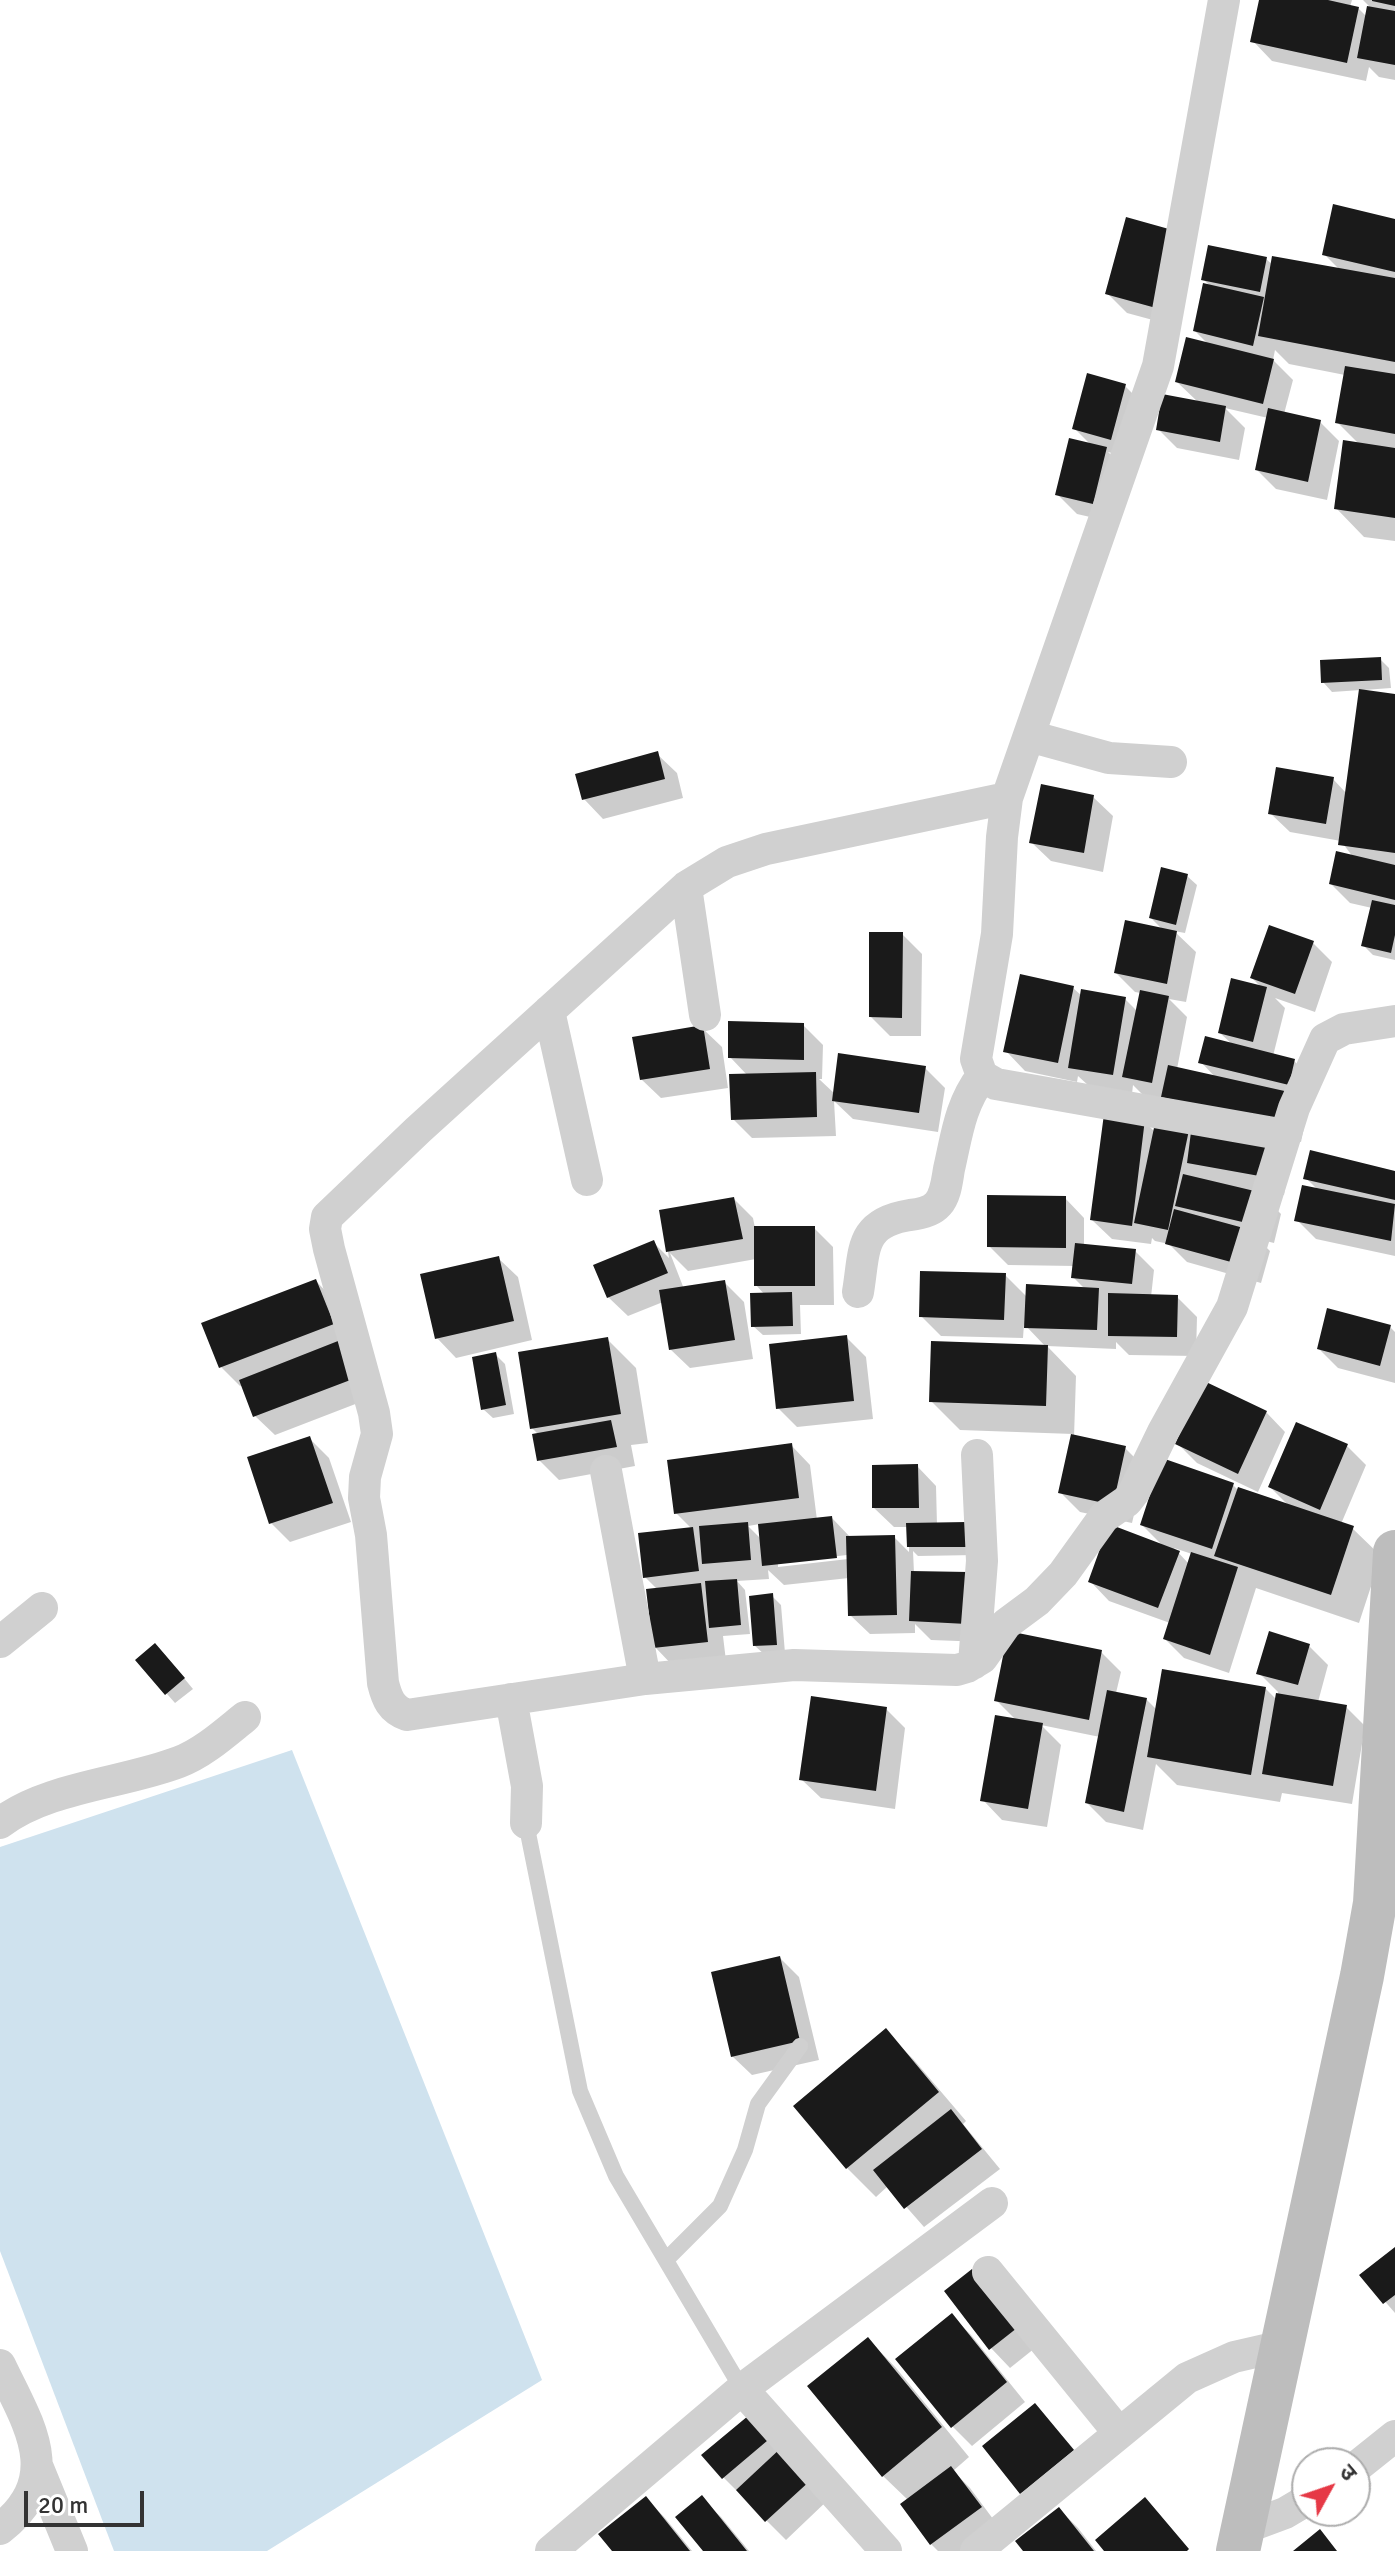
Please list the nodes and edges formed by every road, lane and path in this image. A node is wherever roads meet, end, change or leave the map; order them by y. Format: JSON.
{"nodes":[{"id":1,"x":1224,"y":0,"type":"edge"},
{"id":2,"x":1029,"y":736,"type":"junction"},
{"id":3,"x":1171,"y":762,"type":"dead end"},
{"id":4,"x":1007,"y":798,"type":"junction"},
{"id":5,"x":686,"y":887,"type":"junction"},
{"id":6,"x":549,"y":1011,"type":"junction"},
{"id":7,"x":705,"y":1015,"type":"dead end"},
{"id":8,"x":1395,"y":1021,"type":"edge"},
{"id":9,"x":982,"y":1076,"type":"junction"},
{"id":10,"x":1285,"y":1135,"type":"junction"},
{"id":11,"x":587,"y":1180,"type":"dead end"},
{"id":12,"x":858,"y":1292,"type":"dead end"},
{"id":13,"x":977,"y":1455,"type":"dead end"},
{"id":14,"x":606,"y":1471,"type":"dead end"},
{"id":15,"x":1395,"y":1552,"type":"edge"},
{"id":16,"x":42,"y":1608,"type":"dead end"},
{"id":17,"x":0,"y":1642,"type":"edge"},
{"id":18,"x":974,"y":1663,"type":"junction"},
{"id":19,"x":645,"y":1679,"type":"junction"},
{"id":20,"x":511,"y":1699,"type":"junction"},
{"id":21,"x":245,"y":1717,"type":"dead end"},
{"id":22,"x":0,"y":1823,"type":"edge"},
{"id":23,"x":526,"y":1823,"type":"joint"},
{"id":24,"x":800,"y":2046,"type":"dead end"},
{"id":25,"x":992,"y":2203,"type":"dead end"},
{"id":26,"x":666,"y":2260,"type":"junction"},
{"id":27,"x":988,"y":2272,"type":"dead end"},
{"id":28,"x":1282,"y":2346,"type":"junction"},
{"id":29,"x":0,"y":2365,"type":"edge"},
{"id":30,"x":742,"y":2389,"type":"junction"},
{"id":31,"x":1119,"y":2433,"type":"junction"},
{"id":32,"x":1395,"y":2436,"type":"edge"},
{"id":33,"x":1371,"y":2455,"type":"edge"},
{"id":34,"x":38,"y":2468,"type":"junction"},
{"id":35,"x":1291,"y":2509,"type":"edge"},
{"id":36,"x":0,"y":2529,"type":"edge"},
{"id":37,"x":1240,"y":2540,"type":"edge"},
{"id":38,"x":72,"y":2551,"type":"edge"},
{"id":39,"x":551,"y":2551,"type":"edge"},
{"id":40,"x":886,"y":2551,"type":"edge"},
{"id":41,"x":976,"y":2551,"type":"edge"}],
"edges":[{"from":1,"to":2,"type":"street"},
{"from":2,"to":3,"type":"street"},
{"from":2,"to":4,"type":"street"},
{"from":4,"to":5,"type":"street"},
{"from":4,"to":9,"type":"street"},
{"from":5,"to":6,"type":"street"},
{"from":5,"to":7,"type":"street"},
{"from":6,"to":11,"type":"street"},
{"from":6,"to":20,"type":"street"},
{"from":8,"to":10,"type":"street"},
{"from":9,"to":10,"type":"street"},
{"from":9,"to":12,"type":"street"},
{"from":10,"to":18,"type":"street"},
{"from":13,"to":18,"type":"street"},
{"from":14,"to":19,"type":"street"},
{"from":15,"to":28,"type":"street"},
{"from":16,"to":17,"type":"street"},
{"from":18,"to":19,"type":"street"},
{"from":19,"to":20,"type":"street"},
{"from":20,"to":23,"type":"street"},
{"from":21,"to":22,"type":"street"},
{"from":23,"to":26,"type":"lane"},
{"from":24,"to":26,"type":"lane"},
{"from":25,"to":30,"type":"street"},
{"from":26,"to":30,"type":"lane"},
{"from":27,"to":31,"type":"street"},
{"from":28,"to":31,"type":"street"},
{"from":28,"to":37,"type":"street"},
{"from":29,"to":34,"type":"street"},
{"from":30,"to":39,"type":"street"},
{"from":30,"to":40,"type":"street"},
{"from":31,"to":41,"type":"street"},
{"from":32,"to":33,"type":"street"},
{"from":34,"to":36,"type":"street"},
{"from":34,"to":38,"type":"street"},
{"from":35,"to":37,"type":"street"}]}
